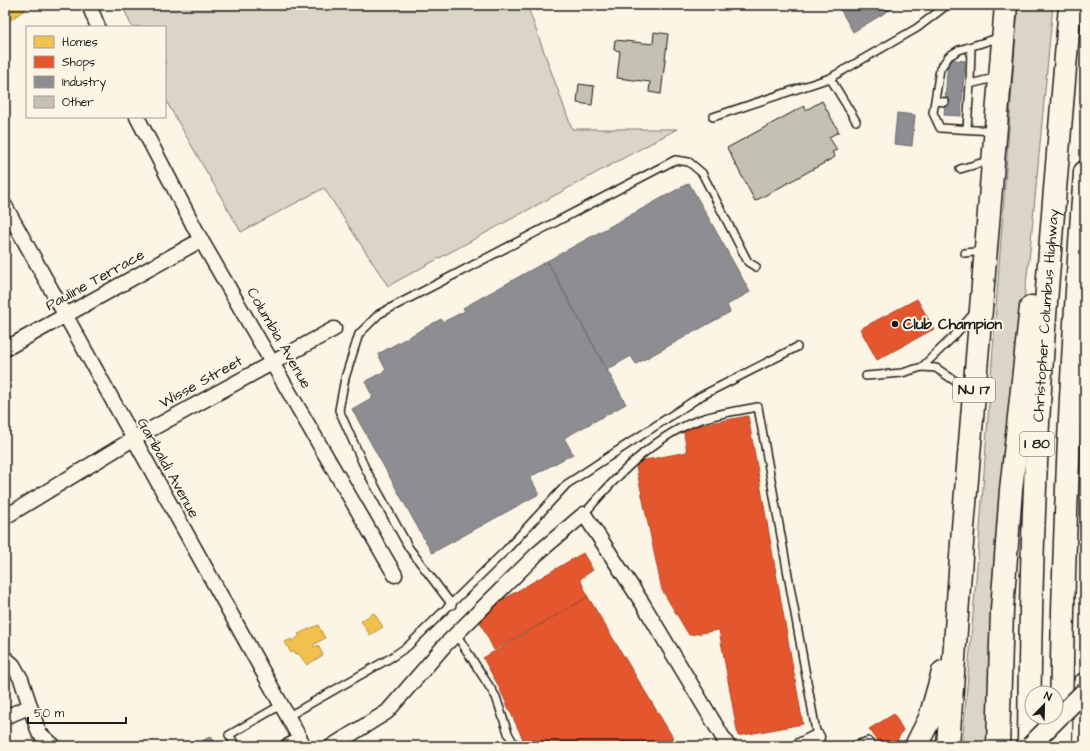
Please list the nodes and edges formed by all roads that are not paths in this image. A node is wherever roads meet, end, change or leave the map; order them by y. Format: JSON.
{"nodes":[{"id":1,"x":89,"y":5,"type":"edge"},
{"id":2,"x":948,"y":5,"type":"edge"},
{"id":3,"x":1006,"y":5,"type":"edge"},
{"id":4,"x":1070,"y":5,"type":"edge"},
{"id":5,"x":98,"y":26,"type":"edge"},
{"id":6,"x":1004,"y":37,"type":"junction"},
{"id":7,"x":971,"y":47,"type":"junction"},
{"id":8,"x":1000,"y":76,"type":"junction"},
{"id":9,"x":830,"y":78,"type":"junction"},
{"id":10,"x":968,"y":79,"type":"junction"},
{"id":11,"x":935,"y":101,"type":"junction"},
{"id":12,"x":945,"y":102,"type":"dead end"},
{"id":13,"x":713,"y":117,"type":"dead end"},
{"id":14,"x":138,"y":118,"type":"edge"},
{"id":15,"x":856,"y":121,"type":"dead end"},
{"id":16,"x":967,"y":129,"type":"junction"},
{"id":17,"x":996,"y":131,"type":"junction"},
{"id":18,"x":1059,"y":144,"type":"junction"},
{"id":19,"x":993,"y":159,"type":"junction"},
{"id":20,"x":960,"y":169,"type":"dead end"},
{"id":21,"x":1085,"y":172,"type":"edge"},
{"id":22,"x":5,"y":206,"type":"edge"},
{"id":23,"x":202,"y":240,"type":"junction"},
{"id":24,"x":756,"y":267,"type":"dead end"},
{"id":25,"x":981,"y":304,"type":"junction"},
{"id":26,"x":66,"y":315,"type":"junction"},
{"id":27,"x":334,"y":329,"type":"dead end"},
{"id":28,"x":797,"y":348,"type":"dead end"},
{"id":29,"x":5,"y":349,"type":"edge"},
{"id":30,"x":273,"y":362,"type":"junction"},
{"id":31,"x":922,"y":367,"type":"junction"},
{"id":32,"x":866,"y":376,"type":"dead end"},
{"id":33,"x":973,"y":402,"type":"junction"},
{"id":34,"x":132,"y":439,"type":"junction"},
{"id":35,"x":584,"y":514,"type":"junction"},
{"id":36,"x":5,"y":518,"type":"edge"},
{"id":37,"x":963,"y":528,"type":"junction"},
{"id":38,"x":395,"y":575,"type":"dead end"},
{"id":39,"x":452,"y":605,"type":"junction"},
{"id":40,"x":456,"y":634,"type":"junction"},
{"id":41,"x":5,"y":658,"type":"edge"},
{"id":42,"x":1085,"y":684,"type":"edge"},
{"id":43,"x":1085,"y":691,"type":"edge"},
{"id":44,"x":29,"y":707,"type":"junction"},
{"id":45,"x":284,"y":711,"type":"junction"},
{"id":46,"x":5,"y":717,"type":"edge"},
{"id":47,"x":817,"y":737,"type":"joint"},
{"id":48,"x":301,"y":741,"type":"edge"},
{"id":49,"x":54,"y":746,"type":"edge"},
{"id":50,"x":236,"y":746,"type":"edge"},
{"id":51,"x":281,"y":746,"type":"edge"},
{"id":52,"x":332,"y":746,"type":"edge"},
{"id":53,"x":515,"y":746,"type":"edge"},
{"id":54,"x":728,"y":746,"type":"edge"},
{"id":55,"x":799,"y":746,"type":"edge"},
{"id":56,"x":853,"y":746,"type":"edge"},
{"id":57,"x":873,"y":746,"type":"edge"},
{"id":58,"x":916,"y":746,"type":"edge"},
{"id":59,"x":948,"y":746,"type":"edge"},
{"id":60,"x":998,"y":746,"type":"edge"},
{"id":61,"x":1029,"y":746,"type":"edge"},
{"id":62,"x":1061,"y":746,"type":"edge"},
{"id":63,"x":1084,"y":746,"type":"edge"}],
"edges":[{"from":1,"to":5,"type":"street"},
{"from":2,"to":9,"type":"lane"},
{"from":3,"to":6,"type":"highway","number":"NJ 17"},
{"from":4,"to":18,"type":"highway","name":"Christopher Columbus Highway","number":"I 80"},
{"from":6,"to":7,"type":"lane"},
{"from":6,"to":8,"type":"highway","number":"NJ 17"},
{"from":7,"to":10,"type":"lane"},
{"from":7,"to":11,"type":"lane"},
{"from":8,"to":10,"type":"lane"},
{"from":8,"to":17,"type":"highway","number":"NJ 17"},
{"from":9,"to":13,"type":"lane"},
{"from":9,"to":15,"type":"lane"},
{"from":10,"to":16,"type":"lane"},
{"from":11,"to":12,"type":"lane"},
{"from":11,"to":16,"type":"lane"},
{"from":14,"to":23,"type":"street","name":"Columbia Avenue"},
{"from":16,"to":17,"type":"lane"},
{"from":17,"to":19,"type":"highway","number":"NJ 17"},
{"from":18,"to":60,"type":"highway"},
{"from":18,"to":61,"type":"highway","name":"Christopher Columbus Highway","number":"I 80"},
{"from":19,"to":20,"type":"lane"},
{"from":19,"to":25,"type":"highway","number":"NJ 17"},
{"from":21,"to":62,"type":"highway","name":"Christopher Columbus Highway","number":"I 80"},
{"from":22,"to":26,"type":"street","name":"Garibaldi Avenue"},
{"from":23,"to":26,"type":"street","name":"Pauline Terrace"},
{"from":23,"to":30,"type":"street","name":"Columbia Avenue"},
{"from":24,"to":39,"type":"lane"},
{"from":25,"to":31,"type":"lane"},
{"from":25,"to":33,"type":"highway","number":"NJ 17"},
{"from":26,"to":29,"type":"street","name":"Pauline Terrace"},
{"from":26,"to":34,"type":"street","name":"Garibaldi Avenue"},
{"from":27,"to":30,"type":"street","name":"Wisse Street"},
{"from":28,"to":39,"type":"lane"},
{"from":30,"to":34,"type":"street","name":"Wisse Street"},
{"from":30,"to":38,"type":"street","name":"Columbia Avenue"},
{"from":31,"to":32,"type":"lane"},
{"from":31,"to":33,"type":"lane"},
{"from":33,"to":37,"type":"highway","number":"NJ 17"},
{"from":34,"to":36,"type":"street","name":"Wisse Street"},
{"from":34,"to":45,"type":"street","name":"Garibaldi Avenue"},
{"from":35,"to":40,"type":"street"},
{"from":35,"to":47,"type":"lane"},
{"from":35,"to":54,"type":"street"},
{"from":37,"to":58,"type":"highway"},
{"from":37,"to":59,"type":"highway","number":"NJ 17"},
{"from":39,"to":45,"type":"lane"},
{"from":40,"to":52,"type":"street"},
{"from":40,"to":53,"type":"lane"},
{"from":41,"to":44,"type":"street"},
{"from":42,"to":63,"type":"highway"},
{"from":43,"to":61,"type":"street","bridge":true},
{"from":44,"to":46,"type":"street"},
{"from":44,"to":49,"type":"street"},
{"from":45,"to":48,"type":"street","name":"Garibaldi Avenue"},
{"from":45,"to":50,"type":"lane"},
{"from":47,"to":55,"type":"street"},
{"from":48,"to":51,"type":"lane"},
{"from":56,"to":57,"type":"lane"}]}
